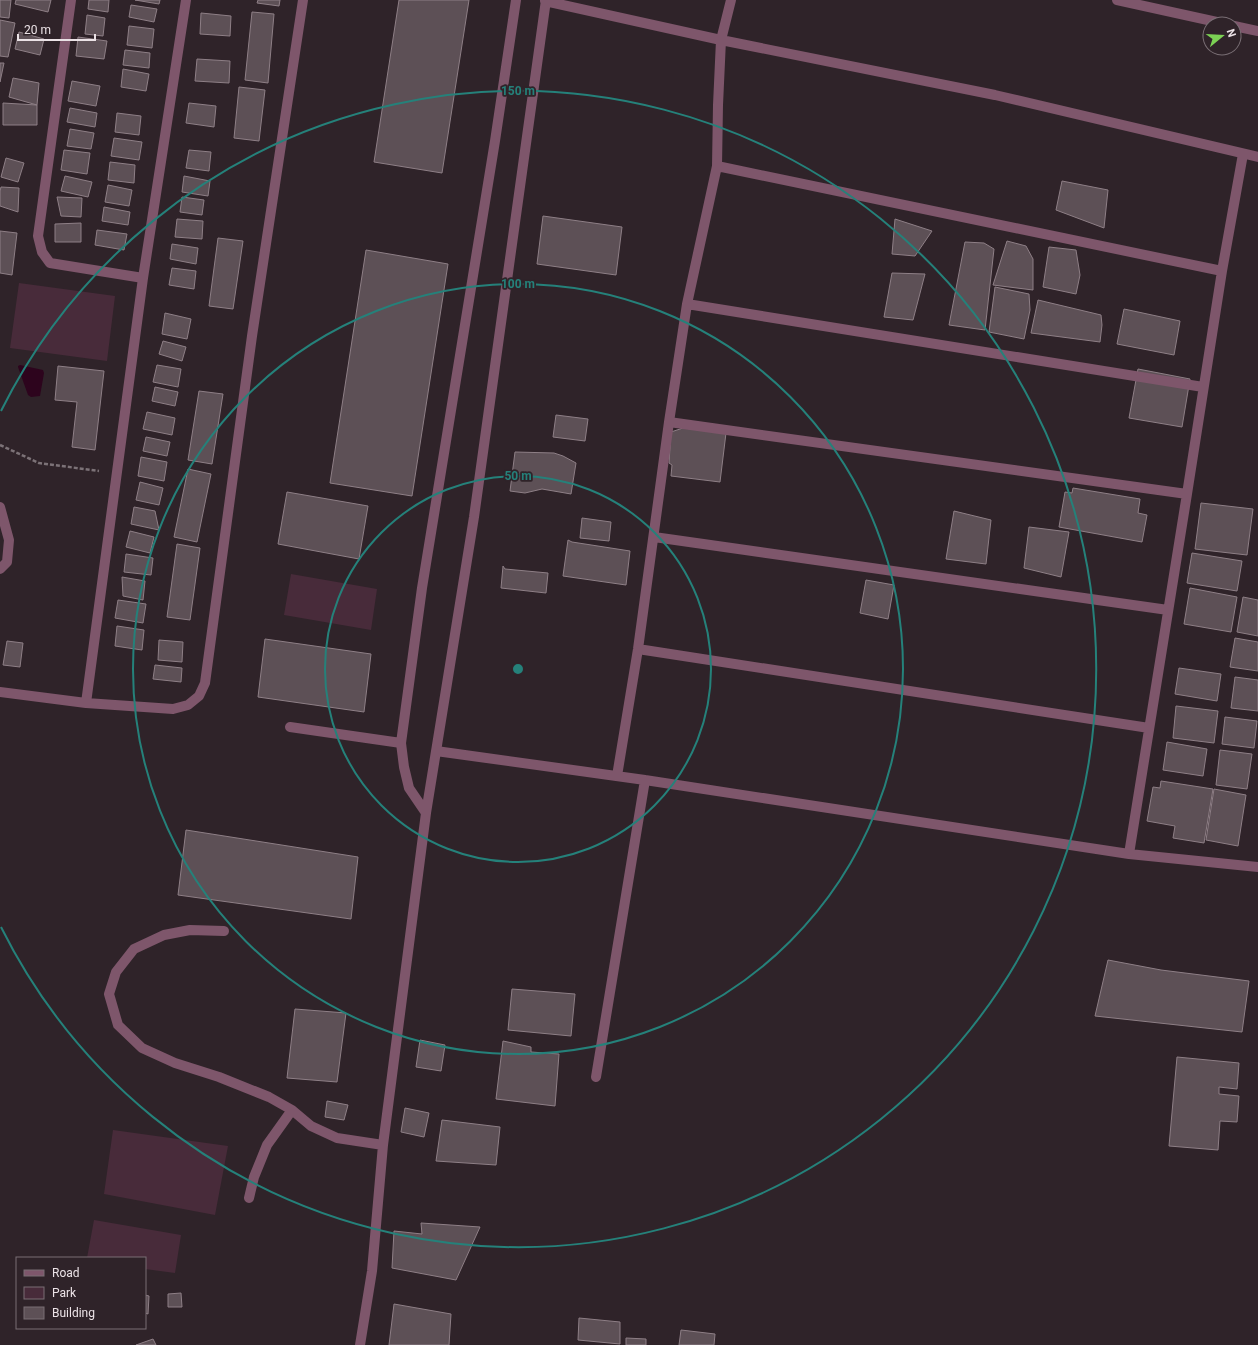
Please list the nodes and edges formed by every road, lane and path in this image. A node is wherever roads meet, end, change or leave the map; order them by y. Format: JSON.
{"nodes":[{"id":1,"x":71,"y":0,"type":"edge"},
{"id":2,"x":186,"y":0,"type":"edge"},
{"id":3,"x":303,"y":0,"type":"edge"},
{"id":4,"x":516,"y":0,"type":"edge"},
{"id":5,"x":545,"y":0,"type":"edge"},
{"id":6,"x":731,"y":0,"type":"edge"},
{"id":7,"x":1117,"y":0,"type":"edge"},
{"id":8,"x":1202,"y":19,"type":"edge"},
{"id":9,"x":1242,"y":28,"type":"edge"},
{"id":10,"x":1258,"y":31,"type":"edge"},
{"id":11,"x":721,"y":40,"type":"junction"},
{"id":12,"x":1243,"y":154,"type":"junction"},
{"id":13,"x":1258,"y":157,"type":"edge"},
{"id":14,"x":717,"y":166,"type":"junction"},
{"id":15,"x":1222,"y":271,"type":"junction"},
{"id":16,"x":143,"y":278,"type":"junction"},
{"id":17,"x":687,"y":304,"type":"junction"},
{"id":18,"x":1203,"y":387,"type":"junction"},
{"id":19,"x":668,"y":422,"type":"junction"},
{"id":20,"x":0,"y":445,"type":"edge"},
{"id":21,"x":117,"y":474,"type":"junction"},
{"id":22,"x":1187,"y":494,"type":"junction"},
{"id":23,"x":0,"y":507,"type":"edge"},
{"id":24,"x":654,"y":537,"type":"junction"},
{"id":25,"x":0,"y":569,"type":"edge"},
{"id":26,"x":1168,"y":610,"type":"junction"},
{"id":27,"x":638,"y":649,"type":"junction"},
{"id":28,"x":0,"y":692,"type":"edge"},
{"id":29,"x":86,"y":702,"type":"junction"},
{"id":30,"x":290,"y":727,"type":"dead end"},
{"id":31,"x":1149,"y":728,"type":"junction"},
{"id":32,"x":401,"y":743,"type":"junction"},
{"id":33,"x":436,"y":751,"type":"junction"},
{"id":34,"x":617,"y":776,"type":"junction"},
{"id":35,"x":645,"y":780,"type":"junction"},
{"id":36,"x":426,"y":813,"type":"junction"},
{"id":37,"x":1130,"y":854,"type":"junction"},
{"id":38,"x":1258,"y":867,"type":"edge"},
{"id":39,"x":224,"y":931,"type":"dead end"},
{"id":40,"x":596,"y":1077,"type":"dead end"},
{"id":41,"x":292,"y":1110,"type":"junction"},
{"id":42,"x":383,"y":1145,"type":"junction"},
{"id":43,"x":249,"y":1198,"type":"dead end"},
{"id":44,"x":360,"y":1345,"type":"edge"}],
"edges":[{"from":1,"to":16,"type":"street"},
{"from":2,"to":16,"type":"street"},
{"from":3,"to":29,"type":"street"},
{"from":4,"to":32,"type":"street"},
{"from":5,"to":11,"type":"street"},
{"from":5,"to":33,"type":"street"},
{"from":6,"to":11,"type":"street"},
{"from":7,"to":8,"type":"street"},
{"from":9,"to":10,"type":"street"},
{"from":11,"to":12,"type":"street"},
{"from":11,"to":14,"type":"street"},
{"from":12,"to":13,"type":"street"},
{"from":12,"to":15,"type":"street"},
{"from":14,"to":15,"type":"street"},
{"from":14,"to":17,"type":"street"},
{"from":15,"to":18,"type":"street"},
{"from":16,"to":21,"type":"street"},
{"from":17,"to":18,"type":"street"},
{"from":17,"to":19,"type":"street"},
{"from":18,"to":22,"type":"street"},
{"from":19,"to":22,"type":"street"},
{"from":19,"to":24,"type":"street"},
{"from":20,"to":21,"type":"path"},
{"from":21,"to":29,"type":"street"},
{"from":22,"to":26,"type":"street"},
{"from":23,"to":25,"type":"street"},
{"from":24,"to":26,"type":"street"},
{"from":24,"to":27,"type":"street"},
{"from":26,"to":31,"type":"street"},
{"from":27,"to":31,"type":"street"},
{"from":27,"to":34,"type":"street"},
{"from":28,"to":29,"type":"street"},
{"from":30,"to":32,"type":"street"},
{"from":31,"to":37,"type":"street"},
{"from":32,"to":36,"type":"street"},
{"from":33,"to":34,"type":"street"},
{"from":33,"to":36,"type":"street"},
{"from":34,"to":35,"type":"street"},
{"from":35,"to":37,"type":"street"},
{"from":35,"to":40,"type":"street"},
{"from":36,"to":42,"type":"street"},
{"from":37,"to":38,"type":"street"},
{"from":39,"to":41,"type":"street"},
{"from":41,"to":42,"type":"street"},
{"from":41,"to":43,"type":"street"},
{"from":42,"to":44,"type":"street"}]}
